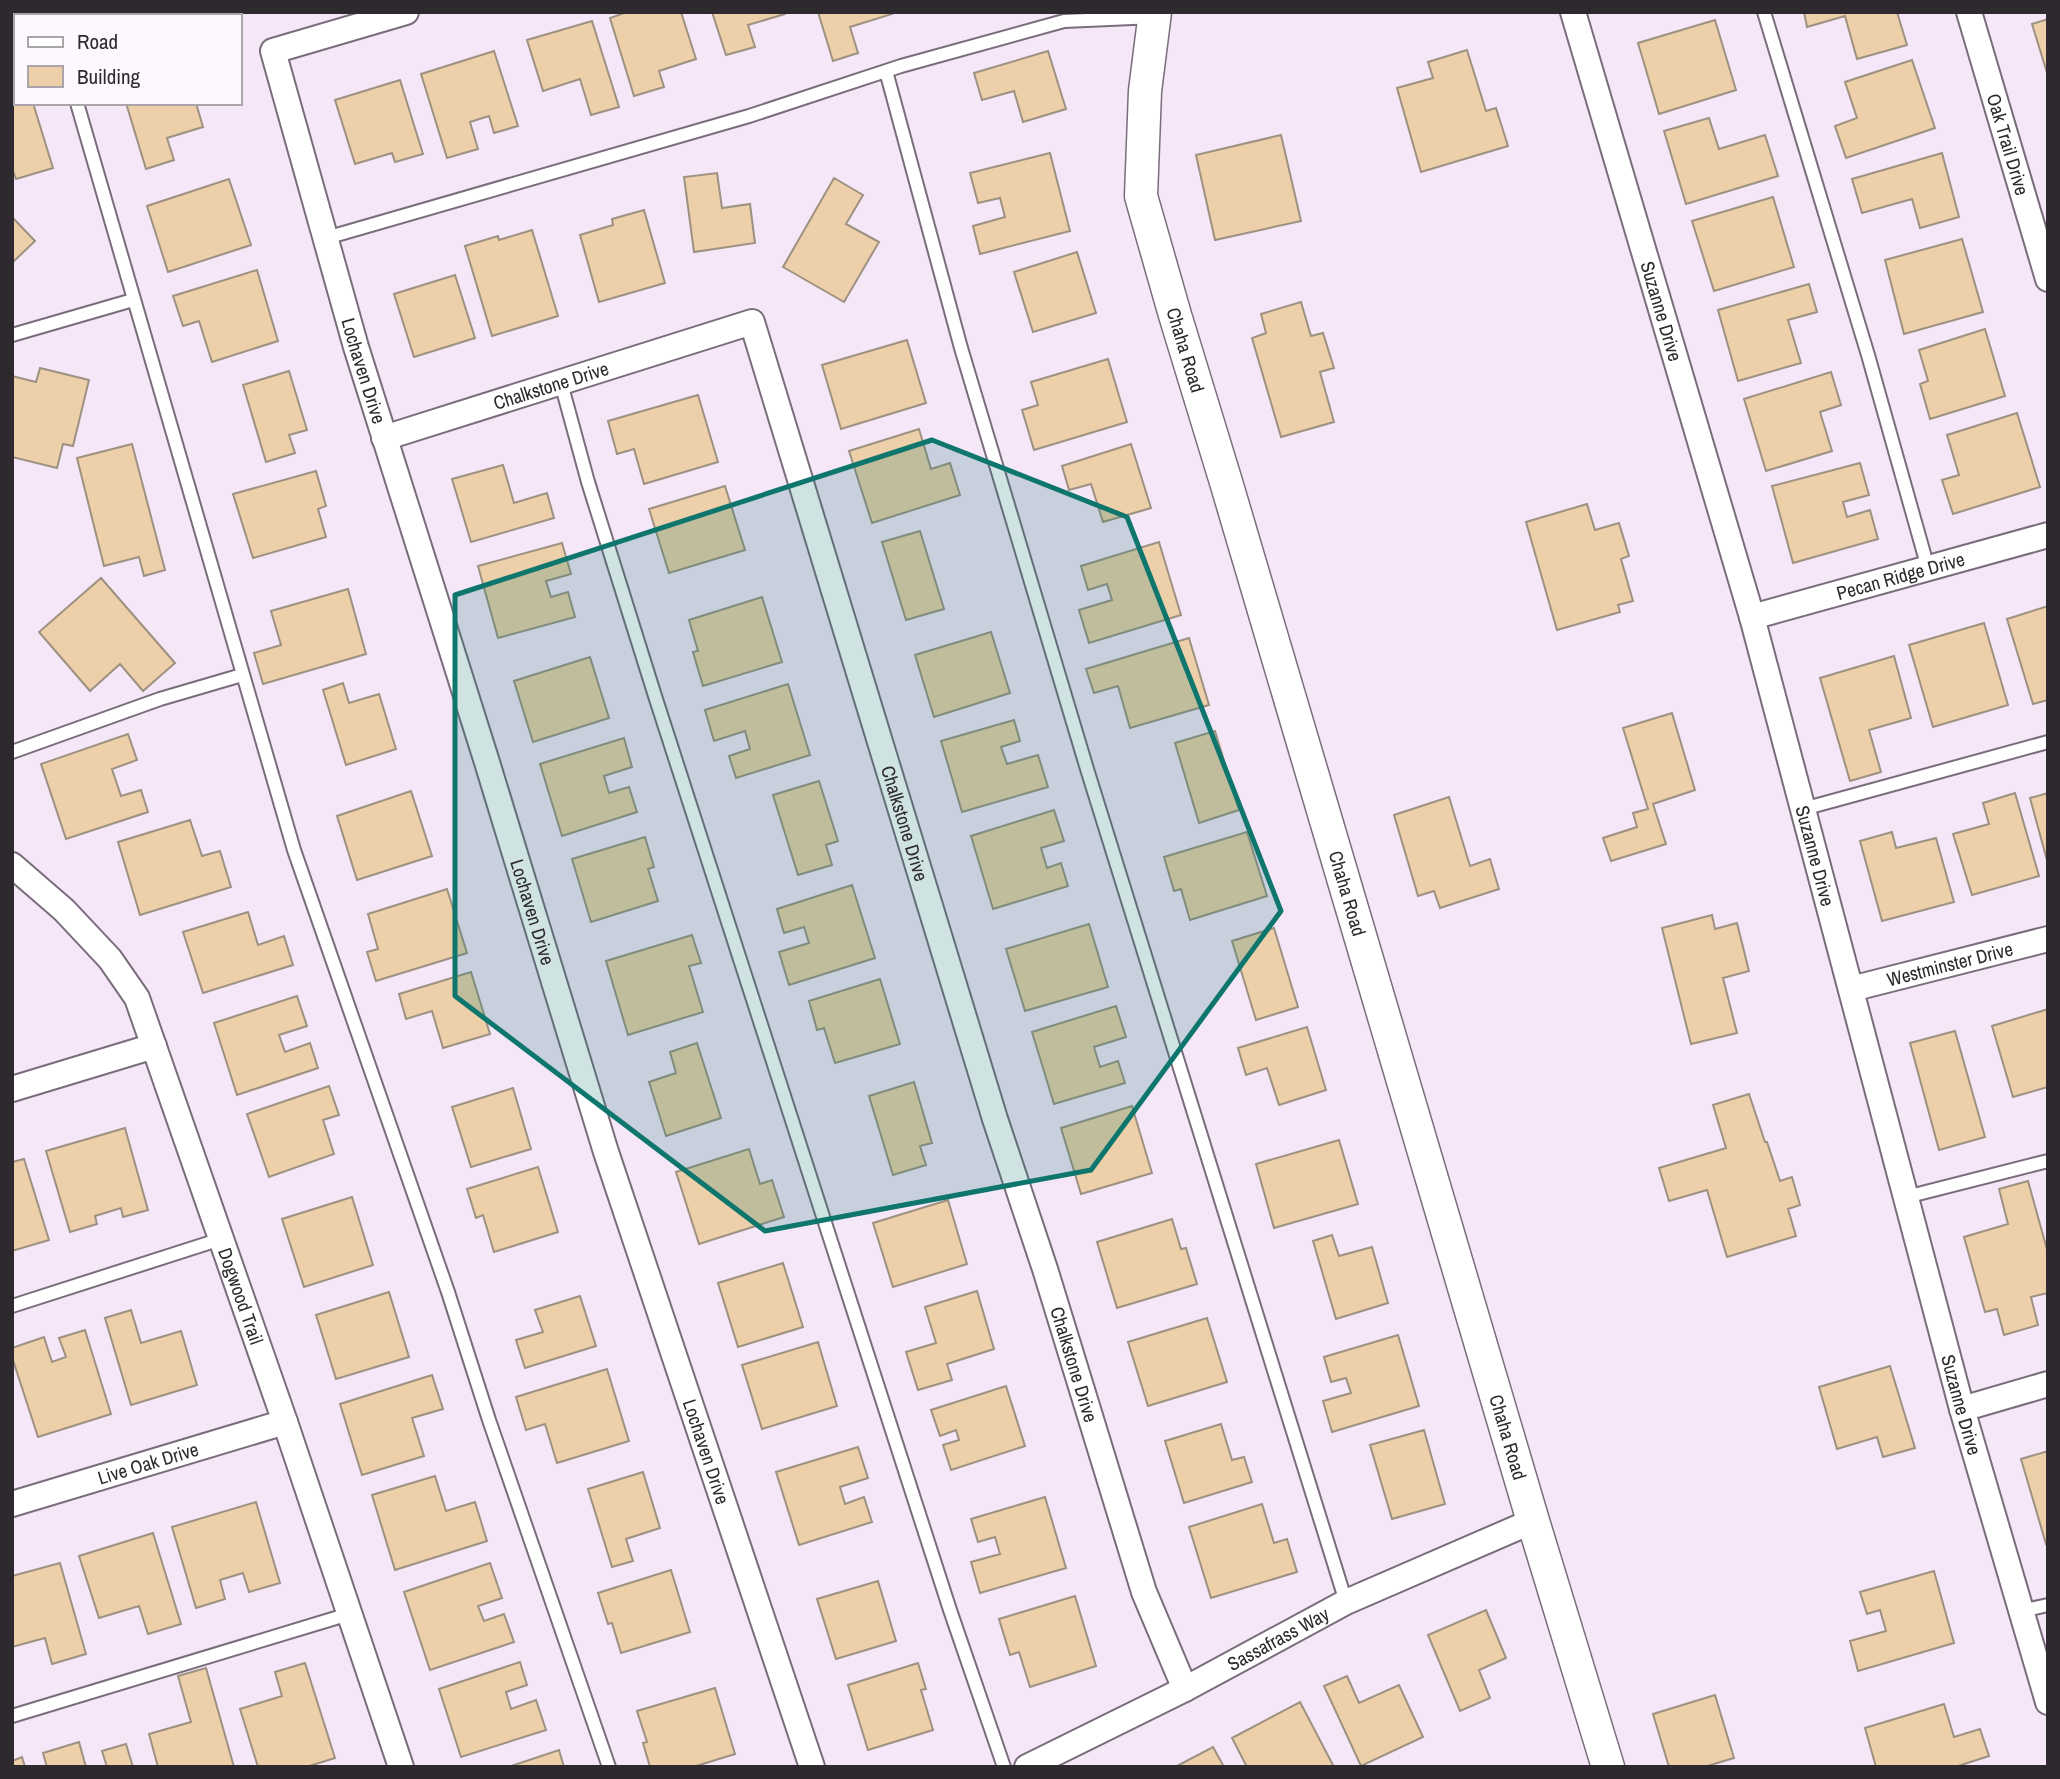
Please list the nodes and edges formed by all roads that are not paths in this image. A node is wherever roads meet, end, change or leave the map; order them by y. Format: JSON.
{"nodes":[{"id":1,"x":406,"y":12,"type":"edge"},
{"id":2,"x":1573,"y":12,"type":"edge"},
{"id":3,"x":1764,"y":12,"type":"edge"},
{"id":4,"x":1969,"y":12,"type":"edge"},
{"id":5,"x":1155,"y":15,"type":"edge"},
{"id":6,"x":886,"y":71,"type":"junction"},
{"id":7,"x":79,"y":105,"type":"edge"},
{"id":8,"x":326,"y":238,"type":"junction"},
{"id":9,"x":2048,"y":279,"type":"edge"},
{"id":10,"x":133,"y":300,"type":"junction"},
{"id":11,"x":12,"y":335,"type":"edge"},
{"id":12,"x":561,"y":383,"type":"junction"},
{"id":13,"x":384,"y":438,"type":"junction"},
{"id":14,"x":2048,"y":535,"type":"edge"},
{"id":15,"x":1928,"y":568,"type":"junction"},
{"id":16,"x":1752,"y":617,"type":"junction"},
{"id":17,"x":242,"y":675,"type":"junction"},
{"id":18,"x":2048,"y":742,"type":"edge"},
{"id":19,"x":12,"y":752,"type":"edge"},
{"id":20,"x":1803,"y":808,"type":"junction"},
{"id":21,"x":12,"y":865,"type":"edge"},
{"id":22,"x":2048,"y":939,"type":"edge"},
{"id":23,"x":1851,"y":989,"type":"junction"},
{"id":24,"x":155,"y":1046,"type":"junction"},
{"id":25,"x":12,"y":1089,"type":"edge"},
{"id":26,"x":2048,"y":1160,"type":"edge"},
{"id":27,"x":1906,"y":1197,"type":"junction"},
{"id":28,"x":221,"y":1239,"type":"junction"},
{"id":29,"x":12,"y":1306,"type":"edge"},
{"id":30,"x":2048,"y":1384,"type":"edge"},
{"id":31,"x":1962,"y":1409,"type":"junction"},
{"id":32,"x":285,"y":1422,"type":"junction"},
{"id":33,"x":12,"y":1504,"type":"edge"},
{"id":34,"x":1533,"y":1521,"type":"junction"},
{"id":35,"x":1346,"y":1602,"type":"junction"},
{"id":36,"x":2048,"y":1605,"type":"edge"},
{"id":37,"x":2021,"y":1611,"type":"junction"},
{"id":38,"x":349,"y":1614,"type":"junction"},
{"id":39,"x":1185,"y":1689,"type":"junction"},
{"id":40,"x":2048,"y":1702,"type":"edge"},
{"id":41,"x":12,"y":1716,"type":"edge"},
{"id":42,"x":401,"y":1767,"type":"edge"},
{"id":43,"x":609,"y":1767,"type":"edge"},
{"id":44,"x":812,"y":1767,"type":"edge"},
{"id":45,"x":1004,"y":1767,"type":"edge"},
{"id":46,"x":1027,"y":1767,"type":"edge"},
{"id":47,"x":1608,"y":1767,"type":"edge"}],
"edges":[{"from":1,"to":8,"type":"street","name":"Lochaven Drive"},
{"from":2,"to":16,"type":"street","name":"Suzanne Drive"},
{"from":3,"to":15,"type":"lane"},
{"from":4,"to":9,"type":"street","name":"Oak Trail Drive"},
{"from":5,"to":6,"type":"lane"},
{"from":5,"to":34,"type":"street","name":"Chaha Road"},
{"from":6,"to":8,"type":"lane"},
{"from":6,"to":35,"type":"lane"},
{"from":7,"to":10,"type":"lane"},
{"from":8,"to":13,"type":"street","name":"Lochaven Drive"},
{"from":10,"to":11,"type":"lane"},
{"from":10,"to":17,"type":"lane"},
{"from":12,"to":13,"type":"street","name":"Chalkstone Drive"},
{"from":12,"to":39,"type":"street","name":"Chalkstone Drive"},
{"from":12,"to":45,"type":"lane"},
{"from":13,"to":44,"type":"street","name":"Lochaven Drive"},
{"from":14,"to":15,"type":"street","name":"Pecan Ridge Drive"},
{"from":15,"to":16,"type":"street","name":"Pecan Ridge Drive"},
{"from":16,"to":20,"type":"street","name":"Suzanne Drive"},
{"from":17,"to":19,"type":"lane"},
{"from":17,"to":43,"type":"lane"},
{"from":18,"to":20,"type":"lane"},
{"from":20,"to":23,"type":"street","name":"Suzanne Drive"},
{"from":21,"to":24,"type":"street","name":"Dogwood Trail"},
{"from":22,"to":23,"type":"street","name":"Westminster Drive"},
{"from":23,"to":27,"type":"street","name":"Suzanne Drive"},
{"from":24,"to":25,"type":"street"},
{"from":24,"to":28,"type":"street","name":"Dogwood Trail"},
{"from":26,"to":27,"type":"lane"},
{"from":27,"to":31,"type":"street","name":"Suzanne Drive"},
{"from":28,"to":29,"type":"lane"},
{"from":28,"to":32,"type":"street","name":"Dogwood Trail"},
{"from":30,"to":31,"type":"street"},
{"from":31,"to":37,"type":"street","name":"Suzanne Drive"},
{"from":32,"to":33,"type":"street","name":"Live Oak Drive"},
{"from":32,"to":38,"type":"street","name":"Dogwood Trail"},
{"from":34,"to":35,"type":"street","name":"Sassafrass Way"},
{"from":34,"to":47,"type":"street","name":"Chaha Road"},
{"from":35,"to":39,"type":"street","name":"Sassafrass Way"},
{"from":36,"to":37,"type":"lane"},
{"from":37,"to":40,"type":"street","name":"Suzanne Drive"},
{"from":38,"to":41,"type":"lane"},
{"from":38,"to":42,"type":"street","name":"Dogwood Trail"},
{"from":39,"to":46,"type":"street","name":"Sassafrass Way"}]}
